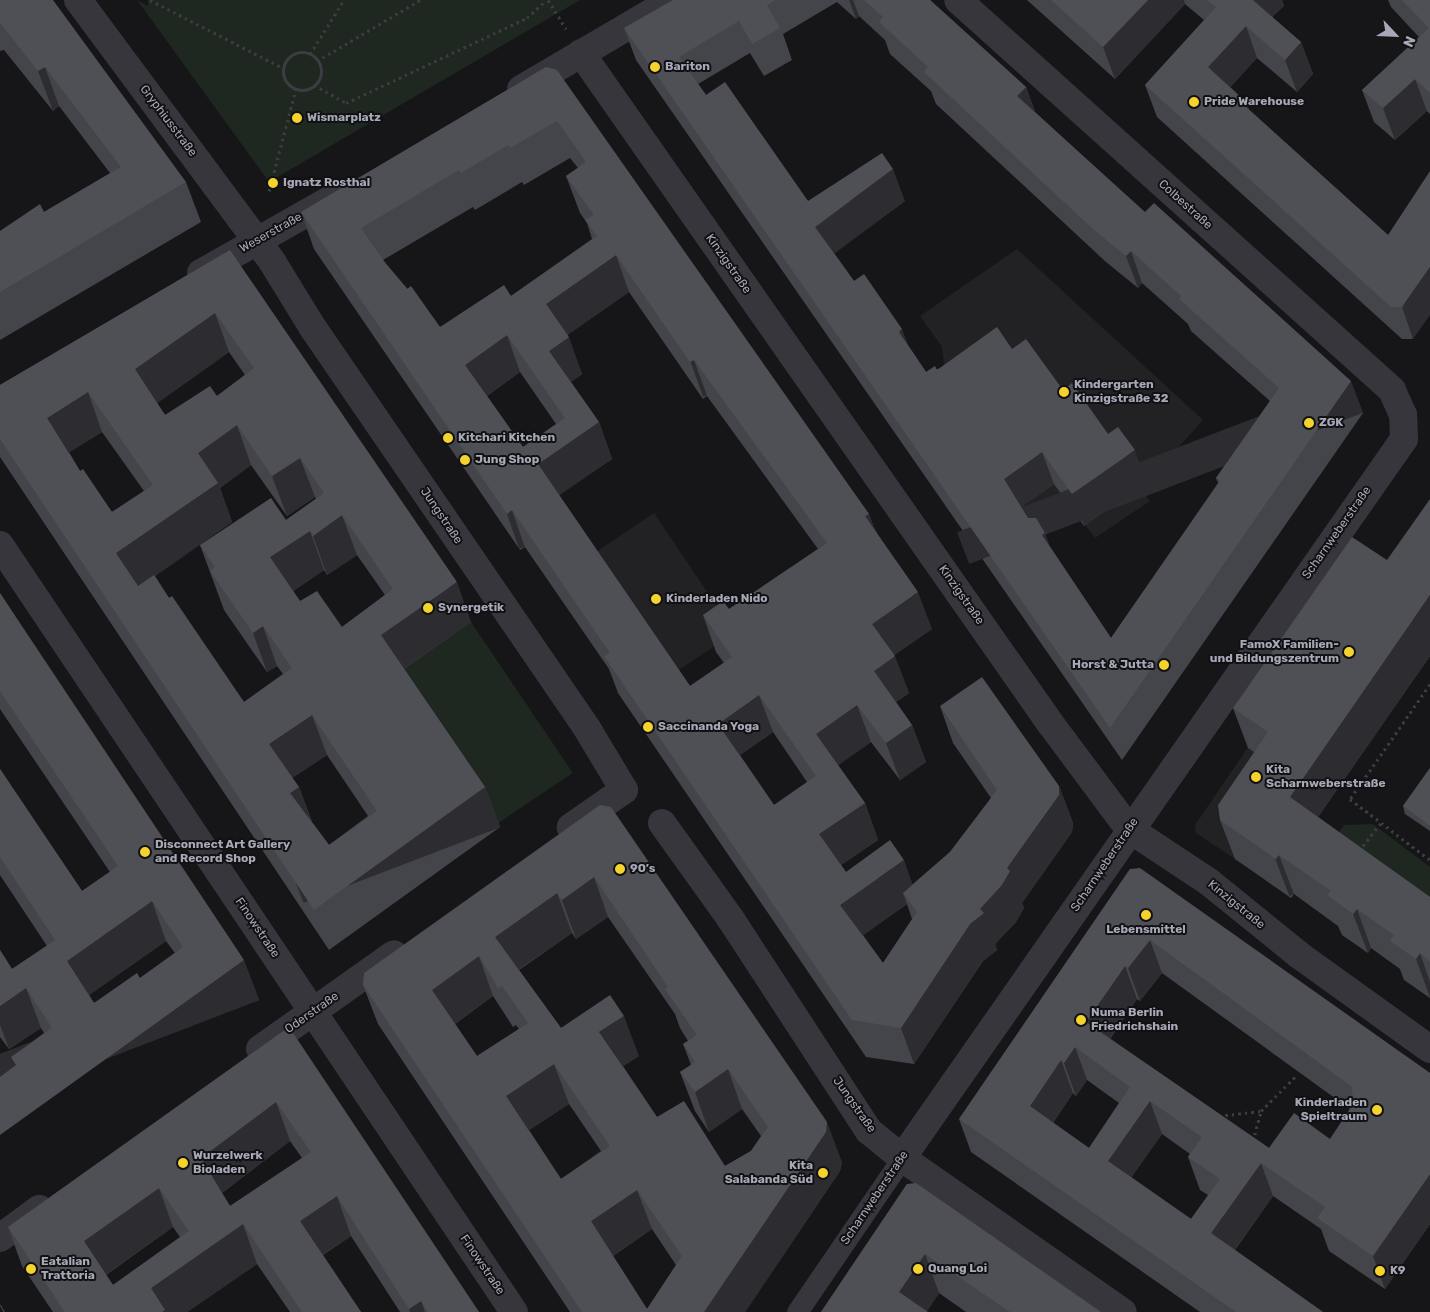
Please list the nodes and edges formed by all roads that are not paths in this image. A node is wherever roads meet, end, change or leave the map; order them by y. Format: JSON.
{"nodes":[{"id":1,"x":78,"y":0,"type":"edge"},
{"id":2,"x":673,"y":0,"type":"edge"},
{"id":3,"x":958,"y":0,"type":"edge"},
{"id":4,"x":581,"y":53,"type":"junction"},
{"id":5,"x":498,"y":103,"type":"edge"},
{"id":6,"x":356,"y":185,"type":"edge"},
{"id":7,"x":258,"y":242,"type":"junction"},
{"id":8,"x":179,"y":287,"type":"edge"},
{"id":9,"x":1403,"y":415,"type":"joint"},
{"id":10,"x":0,"y":545,"type":"edge"},
{"id":11,"x":662,"y":823,"type":"dead end"},
{"id":12,"x":1129,"y":829,"type":"junction"},
{"id":13,"x":547,"y":844,"type":"edge"},
{"id":14,"x":418,"y":937,"type":"edge"},
{"id":15,"x":314,"y":1012,"type":"junction"},
{"id":16,"x":1430,"y":1049,"type":"edge"},
{"id":17,"x":235,"y":1066,"type":"edge"},
{"id":18,"x":902,"y":1158,"type":"junction"},
{"id":19,"x":63,"y":1192,"type":"edge"},
{"id":20,"x":0,"y":1238,"type":"edge"},
{"id":21,"x":514,"y":1312,"type":"edge"},
{"id":22,"x":796,"y":1312,"type":"edge"},
{"id":23,"x":1124,"y":1312,"type":"edge"}],
"edges":[{"from":1,"to":7,"type":"street","name":"Gryphiusstraße"},
{"from":2,"to":4,"type":"street"},
{"from":3,"to":9,"type":"street","name":"Colbestraße"},
{"from":4,"to":5,"type":"street"},
{"from":4,"to":12,"type":"street","name":"Kinzigstraße"},
{"from":6,"to":7,"type":"street","name":"Weserstraße"},
{"from":7,"to":8,"type":"street","name":"Weserstraße"},
{"from":7,"to":13,"type":"street","name":"Jungstraße"},
{"from":9,"to":12,"type":"street","name":"Scharnweberstraße"},
{"from":10,"to":15,"type":"street","name":"Finowstraße"},
{"from":11,"to":18,"type":"street","name":"Jungstraße"},
{"from":12,"to":16,"type":"street","name":"Kinzigstraße"},
{"from":12,"to":18,"type":"street","name":"Scharnweberstraße"},
{"from":14,"to":15,"type":"street","name":"Oderstraße"},
{"from":15,"to":17,"type":"street","name":"Oderstraße"},
{"from":15,"to":21,"type":"street","name":"Finowstraße"},
{"from":18,"to":22,"type":"street","name":"Scharnweberstraße"},
{"from":18,"to":23,"type":"street","name":"Jungstraße"},
{"from":19,"to":20,"type":"street"}]}
